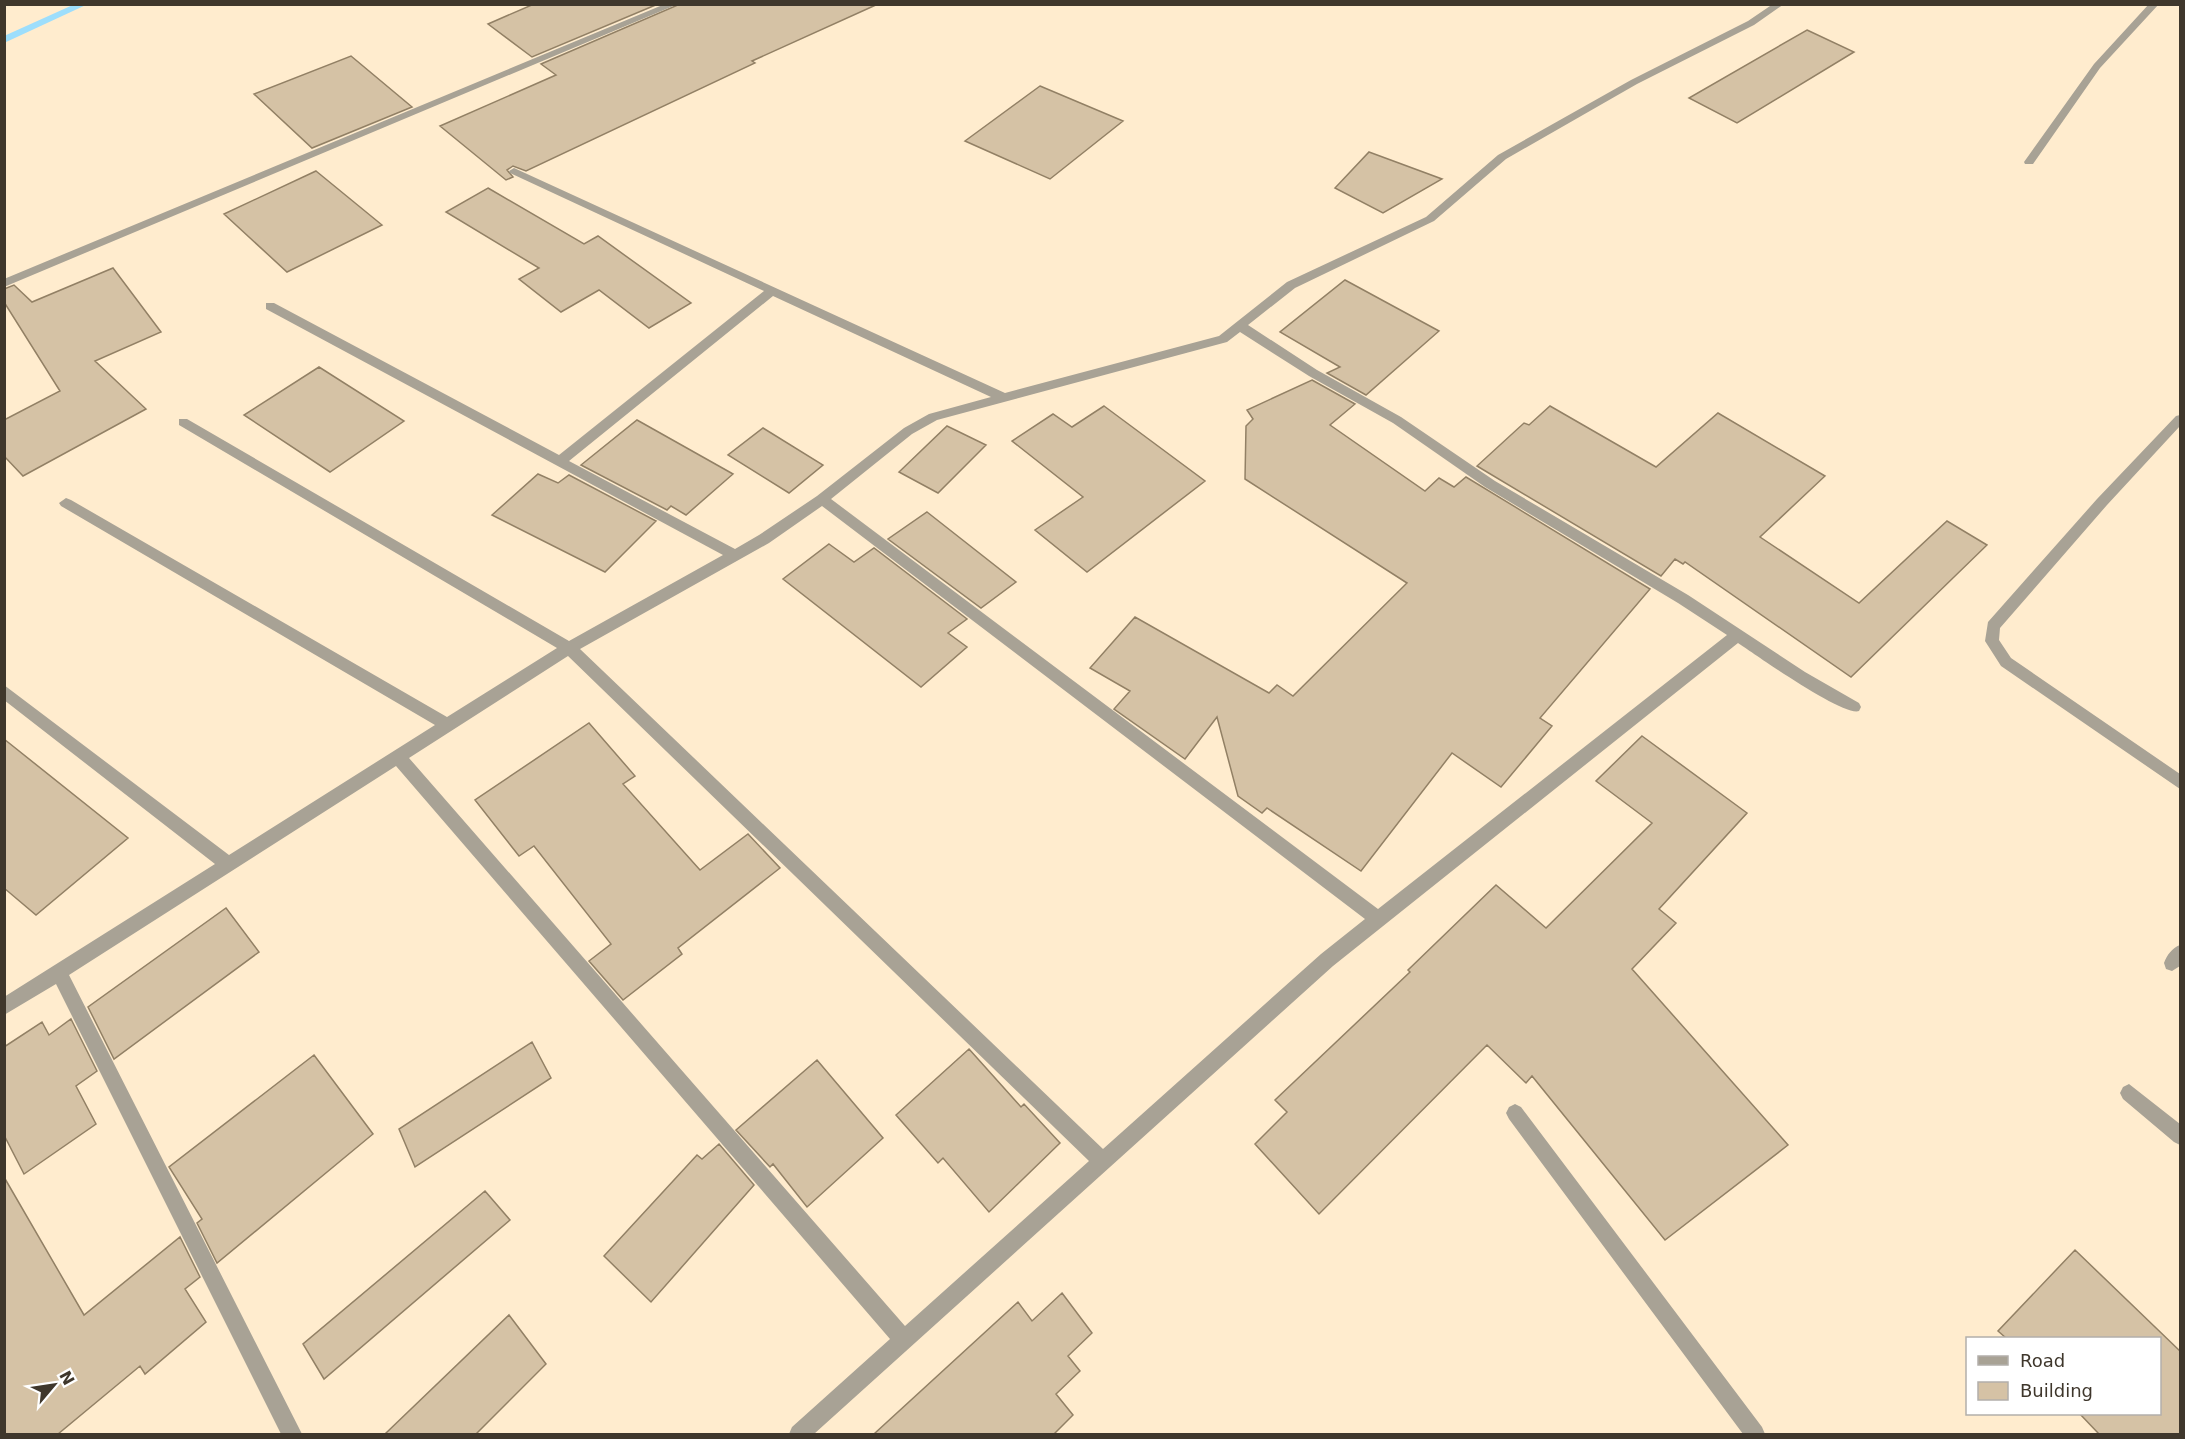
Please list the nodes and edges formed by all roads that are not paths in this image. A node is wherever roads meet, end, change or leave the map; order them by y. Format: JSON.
{"nodes":[{"id":1,"x":674,"y":4,"type":"edge"},
{"id":2,"x":1780,"y":4,"type":"edge"},
{"id":3,"x":2155,"y":4,"type":"edge"},
{"id":4,"x":2029,"y":162,"type":"dead end"},
{"id":5,"x":514,"y":171,"type":"dead end"},
{"id":6,"x":4,"y":283,"type":"edge"},
{"id":7,"x":772,"y":291,"type":"junction"},
{"id":8,"x":270,"y":306,"type":"dead end"},
{"id":9,"x":1239,"y":326,"type":"junction"},
{"id":10,"x":1002,"y":397,"type":"junction"},
{"id":11,"x":2181,"y":419,"type":"edge"},
{"id":12,"x":183,"y":422,"type":"dead end"},
{"id":13,"x":559,"y":462,"type":"junction"},
{"id":14,"x":822,"y":499,"type":"junction"},
{"id":15,"x":66,"y":502,"type":"dead end"},
{"id":16,"x":734,"y":555,"type":"junction"},
{"id":17,"x":1738,"y":635,"type":"junction"},
{"id":18,"x":569,"y":648,"type":"junction"},
{"id":19,"x":4,"y":692,"type":"edge"},
{"id":20,"x":1854,"y":707,"type":"dead end"},
{"id":21,"x":448,"y":726,"type":"junction"},
{"id":22,"x":399,"y":758,"type":"junction"},
{"id":23,"x":2181,"y":782,"type":"edge"},
{"id":24,"x":229,"y":865,"type":"junction"},
{"id":25,"x":1378,"y":919,"type":"junction"},
{"id":26,"x":58,"y":971,"type":"junction"},
{"id":27,"x":4,"y":1006,"type":"edge"},
{"id":28,"x":2129,"y":1093,"type":"dead end"},
{"id":29,"x":1515,"y":1113,"type":"dead end"},
{"id":30,"x":2181,"y":1136,"type":"edge"},
{"id":31,"x":1102,"y":1161,"type":"junction"},
{"id":32,"x":903,"y":1339,"type":"junction"},
{"id":33,"x":292,"y":1434,"type":"edge"},
{"id":34,"x":799,"y":1434,"type":"edge"},
{"id":35,"x":1755,"y":1434,"type":"edge"}],
"edges":[{"from":1,"to":6,"type":"street"},
{"from":2,"to":9,"type":"street"},
{"from":3,"to":4,"type":"street"},
{"from":5,"to":7,"type":"street"},
{"from":7,"to":10,"type":"street"},
{"from":7,"to":13,"type":"street"},
{"from":8,"to":13,"type":"street"},
{"from":9,"to":10,"type":"street"},
{"from":9,"to":17,"type":"street"},
{"from":10,"to":14,"type":"street"},
{"from":11,"to":23,"type":"street"},
{"from":12,"to":18,"type":"street"},
{"from":13,"to":16,"type":"street"},
{"from":14,"to":16,"type":"street"},
{"from":14,"to":25,"type":"street"},
{"from":15,"to":21,"type":"street"},
{"from":16,"to":18,"type":"street"},
{"from":17,"to":20,"type":"street"},
{"from":17,"to":25,"type":"street"},
{"from":18,"to":21,"type":"street"},
{"from":18,"to":31,"type":"street"},
{"from":19,"to":24,"type":"street"},
{"from":21,"to":22,"type":"street"},
{"from":22,"to":24,"type":"street"},
{"from":22,"to":32,"type":"street"},
{"from":24,"to":26,"type":"street"},
{"from":25,"to":31,"type":"street"},
{"from":26,"to":27,"type":"street"},
{"from":26,"to":33,"type":"street"},
{"from":28,"to":30,"type":"street"},
{"from":29,"to":35,"type":"street"},
{"from":31,"to":32,"type":"street"},
{"from":32,"to":34,"type":"street"}]}
